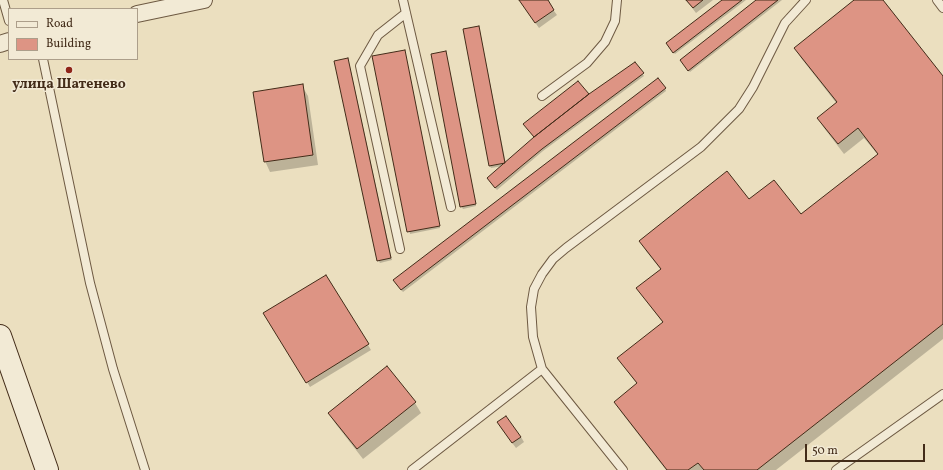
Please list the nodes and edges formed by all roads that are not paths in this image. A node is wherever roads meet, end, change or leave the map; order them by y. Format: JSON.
{"nodes":[{"id":1,"x":3,"y":0,"type":"edge"},
{"id":2,"x":204,"y":0,"type":"edge"},
{"id":3,"x":403,"y":0,"type":"edge"},
{"id":4,"x":617,"y":0,"type":"edge"},
{"id":5,"x":806,"y":0,"type":"edge"},
{"id":6,"x":937,"y":0,"type":"edge"},
{"id":7,"x":159,"y":4,"type":"edge"},
{"id":8,"x":943,"y":8,"type":"edge"},
{"id":9,"x":406,"y":13,"type":"junction"},
{"id":10,"x":138,"y":14,"type":"edge"},
{"id":11,"x":8,"y":18,"type":"edge"},
{"id":12,"x":42,"y":60,"type":"edge"},
{"id":13,"x":542,"y":96,"type":"dead end"},
{"id":14,"x":452,"y":207,"type":"dead end"},
{"id":15,"x":400,"y":249,"type":"dead end"},
{"id":16,"x":0,"y":336,"type":"edge"},
{"id":17,"x":542,"y":368,"type":"junction"},
{"id":18,"x":943,"y":394,"type":"edge"},
{"id":19,"x":47,"y":470,"type":"edge"},
{"id":20,"x":145,"y":470,"type":"edge"},
{"id":21,"x":412,"y":470,"type":"edge"},
{"id":22,"x":623,"y":470,"type":"edge"},
{"id":23,"x":836,"y":470,"type":"edge"}],
"edges":[{"from":1,"to":11,"type":"lane"},
{"from":2,"to":7,"type":"street"},
{"from":3,"to":9,"type":"lane"},
{"from":4,"to":13,"type":"lane"},
{"from":5,"to":17,"type":"lane"},
{"from":6,"to":8,"type":"lane"},
{"from":7,"to":10,"type":"street"},
{"from":9,"to":14,"type":"lane"},
{"from":9,"to":15,"type":"lane"},
{"from":12,"to":20,"type":"lane"},
{"from":16,"to":19,"type":"main road"},
{"from":17,"to":21,"type":"lane"},
{"from":17,"to":22,"type":"lane"},
{"from":18,"to":23,"type":"lane"}]}
